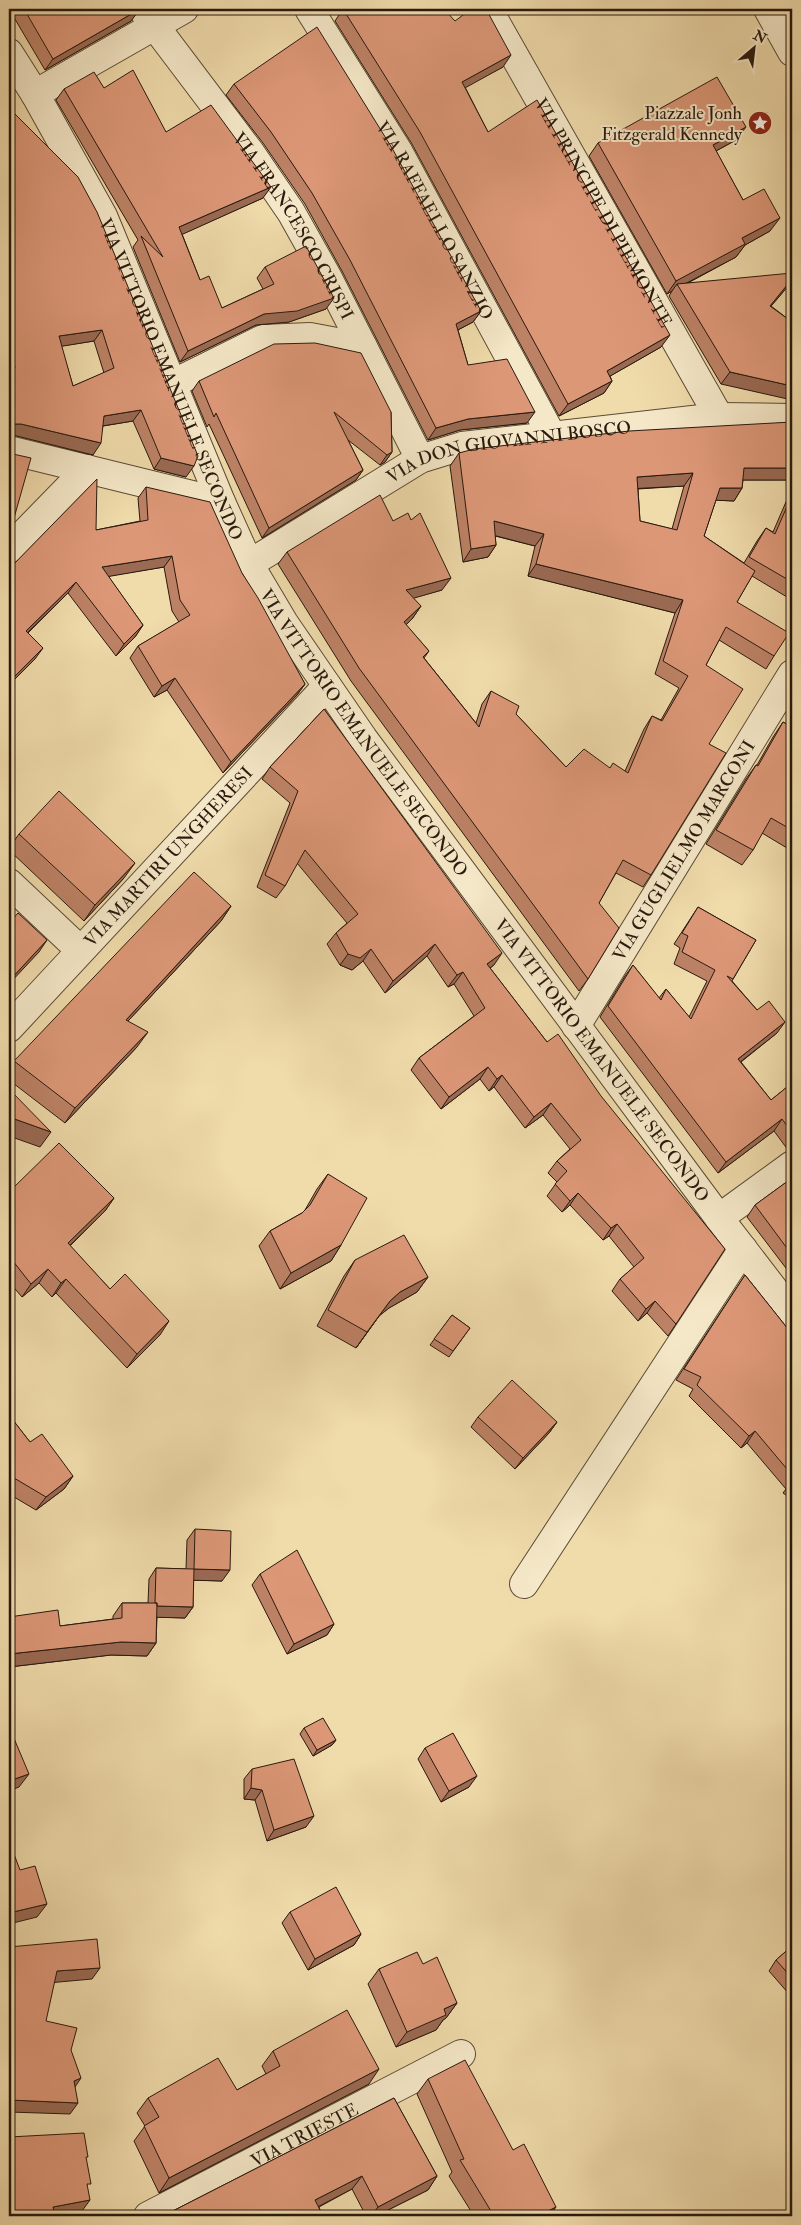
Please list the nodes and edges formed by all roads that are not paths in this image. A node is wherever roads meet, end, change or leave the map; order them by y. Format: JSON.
{"nodes":[{"id":1,"x":184,"y":9,"type":"edge"},
{"id":2,"x":309,"y":9,"type":"edge"},
{"id":3,"x":488,"y":9,"type":"edge"},
{"id":4,"x":768,"y":9,"type":"edge"},
{"id":5,"x":148,"y":17,"type":"edge"},
{"id":6,"x":792,"y":52,"type":"edge"},
{"id":7,"x":9,"y":53,"type":"edge"},
{"id":8,"x":35,"y":94,"type":"junction"},
{"id":9,"x":363,"y":347,"type":"junction"},
{"id":10,"x":172,"y":384,"type":"junction"},
{"id":11,"x":719,"y":417,"type":"junction"},
{"id":12,"x":792,"y":418,"type":"edge"},
{"id":13,"x":552,"y":436,"type":"junction"},
{"id":14,"x":9,"y":450,"type":"edge"},
{"id":15,"x":420,"y":458,"type":"junction"},
{"id":16,"x":87,"y":469,"type":"junction"},
{"id":17,"x":221,"y":502,"type":"junction"},
{"id":18,"x":9,"y":550,"type":"edge"},
{"id":19,"x":249,"y":564,"type":"junction"},
{"id":20,"x":792,"y":674,"type":"edge"},
{"id":21,"x":326,"y":686,"type":"junction"},
{"id":22,"x":9,"y":883,"type":"edge"},
{"id":23,"x":80,"y":950,"type":"junction"},
{"id":24,"x":576,"y":1026,"type":"junction"},
{"id":25,"x":9,"y":1028,"type":"edge"},
{"id":26,"x":792,"y":1165,"type":"edge"},
{"id":27,"x":719,"y":1218,"type":"junction"},
{"id":28,"x":743,"y":1249,"type":"junction"},
{"id":29,"x":792,"y":1313,"type":"edge"},
{"id":30,"x":524,"y":1584,"type":"dead end"},
{"id":31,"x":461,"y":2054,"type":"dead end"},
{"id":32,"x":148,"y":2216,"type":"edge"}],
"edges":[{"from":1,"to":5,"type":"street"},
{"from":2,"to":13,"type":"street","name":"VIA RAFFAELLO SANZIO"},
{"from":3,"to":11,"type":"street","name":"VIA PRINCIPE DI PIEMONTE"},
{"from":4,"to":6,"type":"street"},
{"from":5,"to":8,"type":"street"},
{"from":5,"to":9,"type":"street","name":"VIA FRANCESCO CRISPI"},
{"from":7,"to":8,"type":"street","name":"VIA VITTORIO EMANUELE SECONDO"},
{"from":8,"to":10,"type":"street","name":"VIA VITTORIO EMANUELE SECONDO"},
{"from":9,"to":10,"type":"street"},
{"from":9,"to":15,"type":"street","name":"VIA FRANCESCO CRISPI"},
{"from":10,"to":17,"type":"street","name":"VIA VITTORIO EMANUELE SECONDO"},
{"from":11,"to":12,"type":"street","name":"VIA DON GIOVANNI BOSCO"},
{"from":11,"to":13,"type":"street","name":"VIA DON GIOVANNI BOSCO"},
{"from":13,"to":15,"type":"street","name":"VIA DON GIOVANNI BOSCO"},
{"from":14,"to":16,"type":"street"},
{"from":15,"to":19,"type":"street","name":"VIA DON GIOVANNI BOSCO"},
{"from":16,"to":17,"type":"street"},
{"from":16,"to":18,"type":"street"},
{"from":17,"to":19,"type":"street","name":"VIA VITTORIO EMANUELE SECONDO"},
{"from":19,"to":21,"type":"street","name":"VIA VITTORIO EMANUELE SECONDO"},
{"from":20,"to":24,"type":"street","name":"VIA GUGLIELMO MARCONI"},
{"from":21,"to":23,"type":"street","name":"VIA MARTIRI UNGHERESI"},
{"from":21,"to":24,"type":"street","name":"VIA VITTORIO EMANUELE SECONDO"},
{"from":22,"to":23,"type":"street"},
{"from":23,"to":25,"type":"street","name":"VIA MARTIRI UNGHERESI"},
{"from":24,"to":27,"type":"street","name":"VIA VITTORIO EMANUELE SECONDO"},
{"from":26,"to":27,"type":"street"},
{"from":27,"to":28,"type":"street","name":"VIA VITTORIO EMANUELE SECONDO"},
{"from":28,"to":29,"type":"street","name":"VIA VITTORIO EMANUELE SECONDO"},
{"from":28,"to":30,"type":"street"},
{"from":31,"to":32,"type":"street","name":"VIA TRIESTE"}]}
